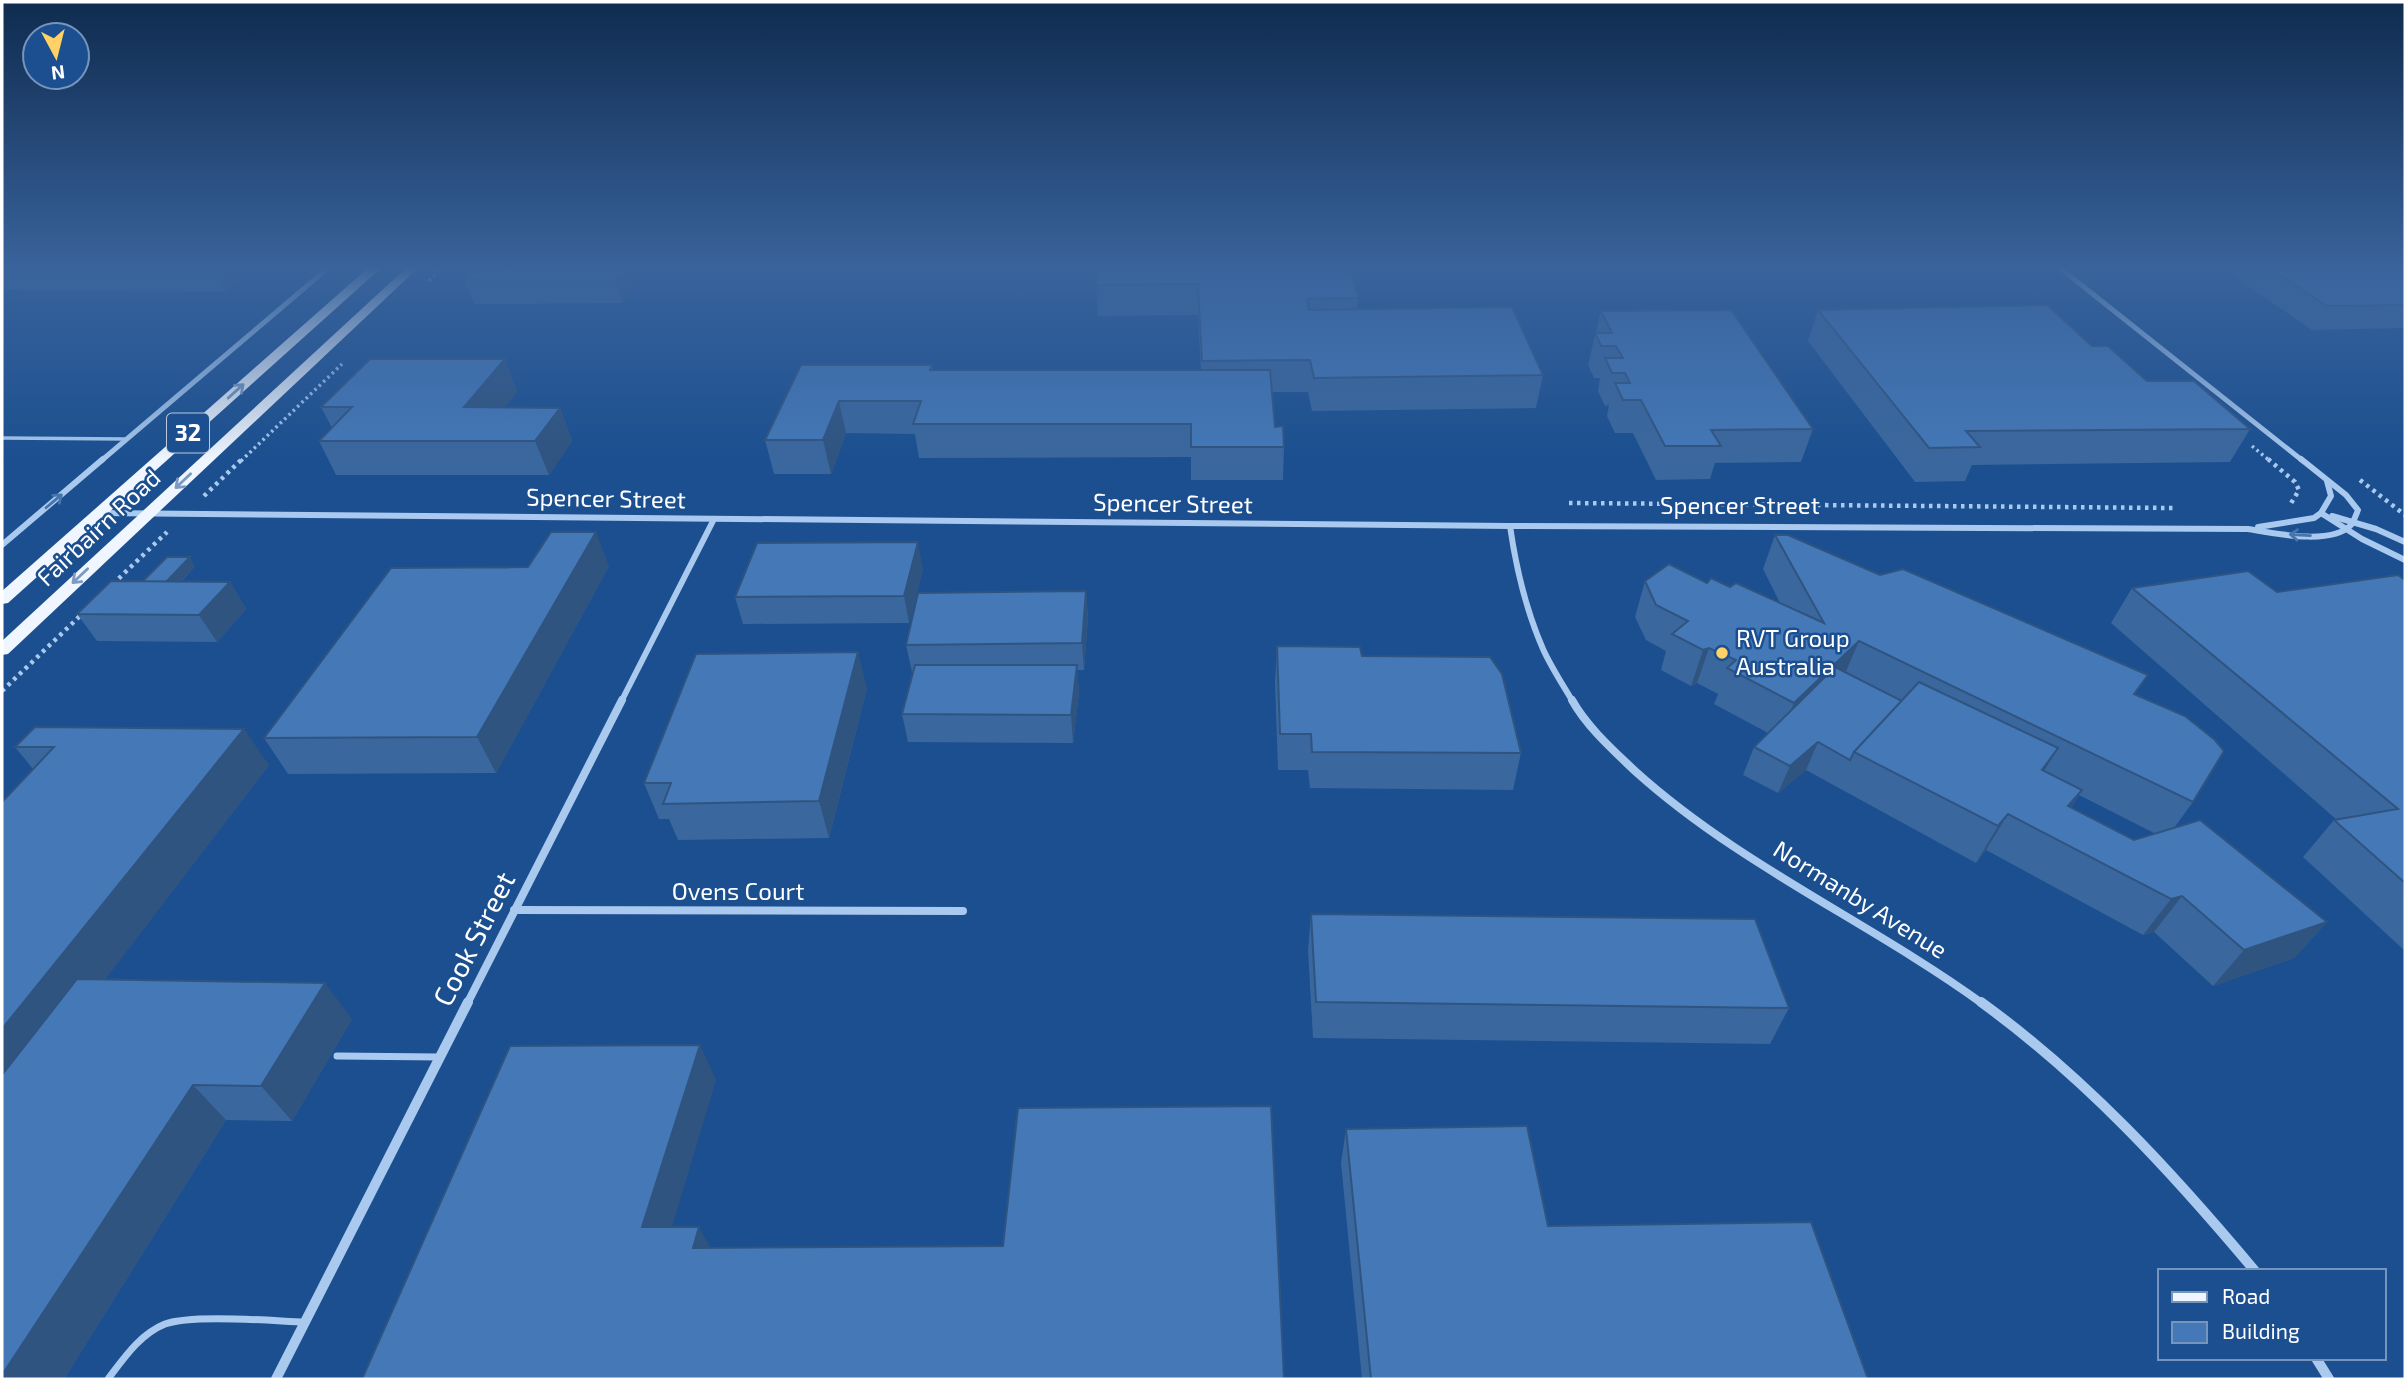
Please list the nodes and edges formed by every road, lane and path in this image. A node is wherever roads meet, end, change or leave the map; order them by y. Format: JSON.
{"nodes":[{"id":1,"x":252,"y":332,"type":"edge"},
{"id":2,"x":302,"y":332,"type":"edge"},
{"id":3,"x":343,"y":332,"type":"edge"},
{"id":4,"x":2141,"y":332,"type":"edge"},
{"id":5,"x":351,"y":355,"type":"dead end"},
{"id":6,"x":2,"y":438,"type":"edge"},
{"id":7,"x":2242,"y":438,"type":"edge"},
{"id":8,"x":127,"y":439,"type":"junction"},
{"id":9,"x":2360,"y":480,"type":"dead end"},
{"id":10,"x":2327,"y":481,"type":"junction"},
{"id":11,"x":1569,"y":503,"type":"dead end"},
{"id":12,"x":2181,"y":508,"type":"dead end"},
{"id":13,"x":2284,"y":508,"type":"dead end"},
{"id":14,"x":98,"y":513,"type":"junction"},
{"id":15,"x":148,"y":513,"type":"junction"},
{"id":16,"x":186,"y":513,"type":"junction"},
{"id":17,"x":2321,"y":513,"type":"junction"},
{"id":18,"x":2405,"y":515,"type":"edge"},
{"id":19,"x":714,"y":519,"type":"junction"},
{"id":20,"x":2352,"y":522,"type":"junction"},
{"id":21,"x":1510,"y":526,"type":"junction"},
{"id":22,"x":2345,"y":528,"type":"junction"},
{"id":23,"x":2248,"y":529,"type":"junction"},
{"id":24,"x":2405,"y":542,"type":"edge"},
{"id":25,"x":2,"y":545,"type":"edge"},
{"id":26,"x":2405,"y":560,"type":"edge"},
{"id":27,"x":111,"y":586,"type":"edge"},
{"id":28,"x":2,"y":599,"type":"edge"},
{"id":29,"x":91,"y":605,"type":"edge"},
{"id":30,"x":2,"y":650,"type":"edge"},
{"id":31,"x":2,"y":691,"type":"edge"},
{"id":32,"x":514,"y":911,"type":"junction"},
{"id":33,"x":962,"y":911,"type":"dead end"},
{"id":34,"x":337,"y":1056,"type":"dead end"},
{"id":35,"x":440,"y":1057,"type":"junction"},
{"id":36,"x":2253,"y":1269,"type":"edge"},
{"id":37,"x":305,"y":1322,"type":"junction"},
{"id":38,"x":2317,"y":1360,"type":"edge"},
{"id":39,"x":108,"y":1379,"type":"edge"},
{"id":40,"x":276,"y":1379,"type":"edge"},
{"id":41,"x":2329,"y":1379,"type":"edge"}],
"edges":[{"from":1,"to":8,"type":"street"},
{"from":14,"to":2,"type":"main road","name":"Fairbairn Road","number":"32","one_way":true},
{"from":3,"to":15,"type":"main road","name":"Fairbairn Road","number":"32","one_way":true},
{"from":4,"to":10,"type":"street"},
{"from":5,"to":16,"type":"path"},
{"from":6,"to":8,"type":"lane"},
{"from":7,"to":13,"type":"path"},
{"from":25,"to":8,"type":"street","one_way":true},
{"from":9,"to":18,"type":"path"},
{"from":10,"to":17,"type":"street"},
{"from":10,"to":20,"type":"street"},
{"from":11,"to":12,"type":"path"},
{"from":14,"to":15,"type":"street","name":"Spencer Street"},
{"from":14,"to":28,"type":"main road","name":"Fairbairn Road","number":"32"},
{"from":15,"to":16,"type":"street","name":"Spencer Street"},
{"from":15,"to":30,"type":"main road","name":"Fairbairn Road","number":"32","one_way":true},
{"from":16,"to":19,"type":"street","name":"Spencer Street"},
{"from":16,"to":27,"type":"path"},
{"from":17,"to":20,"type":"street"},
{"from":17,"to":22,"type":"street"},
{"from":17,"to":23,"type":"street","name":"Spencer Street"},
{"from":19,"to":21,"type":"street","name":"Spencer Street"},
{"from":19,"to":32,"type":"street","name":"Cook Street"},
{"from":20,"to":22,"type":"street","name":"Spencer Street"},
{"from":20,"to":24,"type":"street"},
{"from":21,"to":23,"type":"street","name":"Spencer Street"},
{"from":21,"to":36,"type":"street","name":"Normanby Avenue"},
{"from":22,"to":23,"type":"street","name":"Spencer Street","one_way":true},
{"from":22,"to":26,"type":"street"},
{"from":29,"to":31,"type":"path"},
{"from":32,"to":33,"type":"street","name":"Ovens Court"},
{"from":32,"to":35,"type":"street","name":"Cook Street"},
{"from":34,"to":35,"type":"lane"},
{"from":35,"to":37,"type":"street","name":"Cook Street"},
{"from":37,"to":39,"type":"lane"},
{"from":37,"to":40,"type":"street","name":"Cook Street"},
{"from":38,"to":41,"type":"street"}]}
